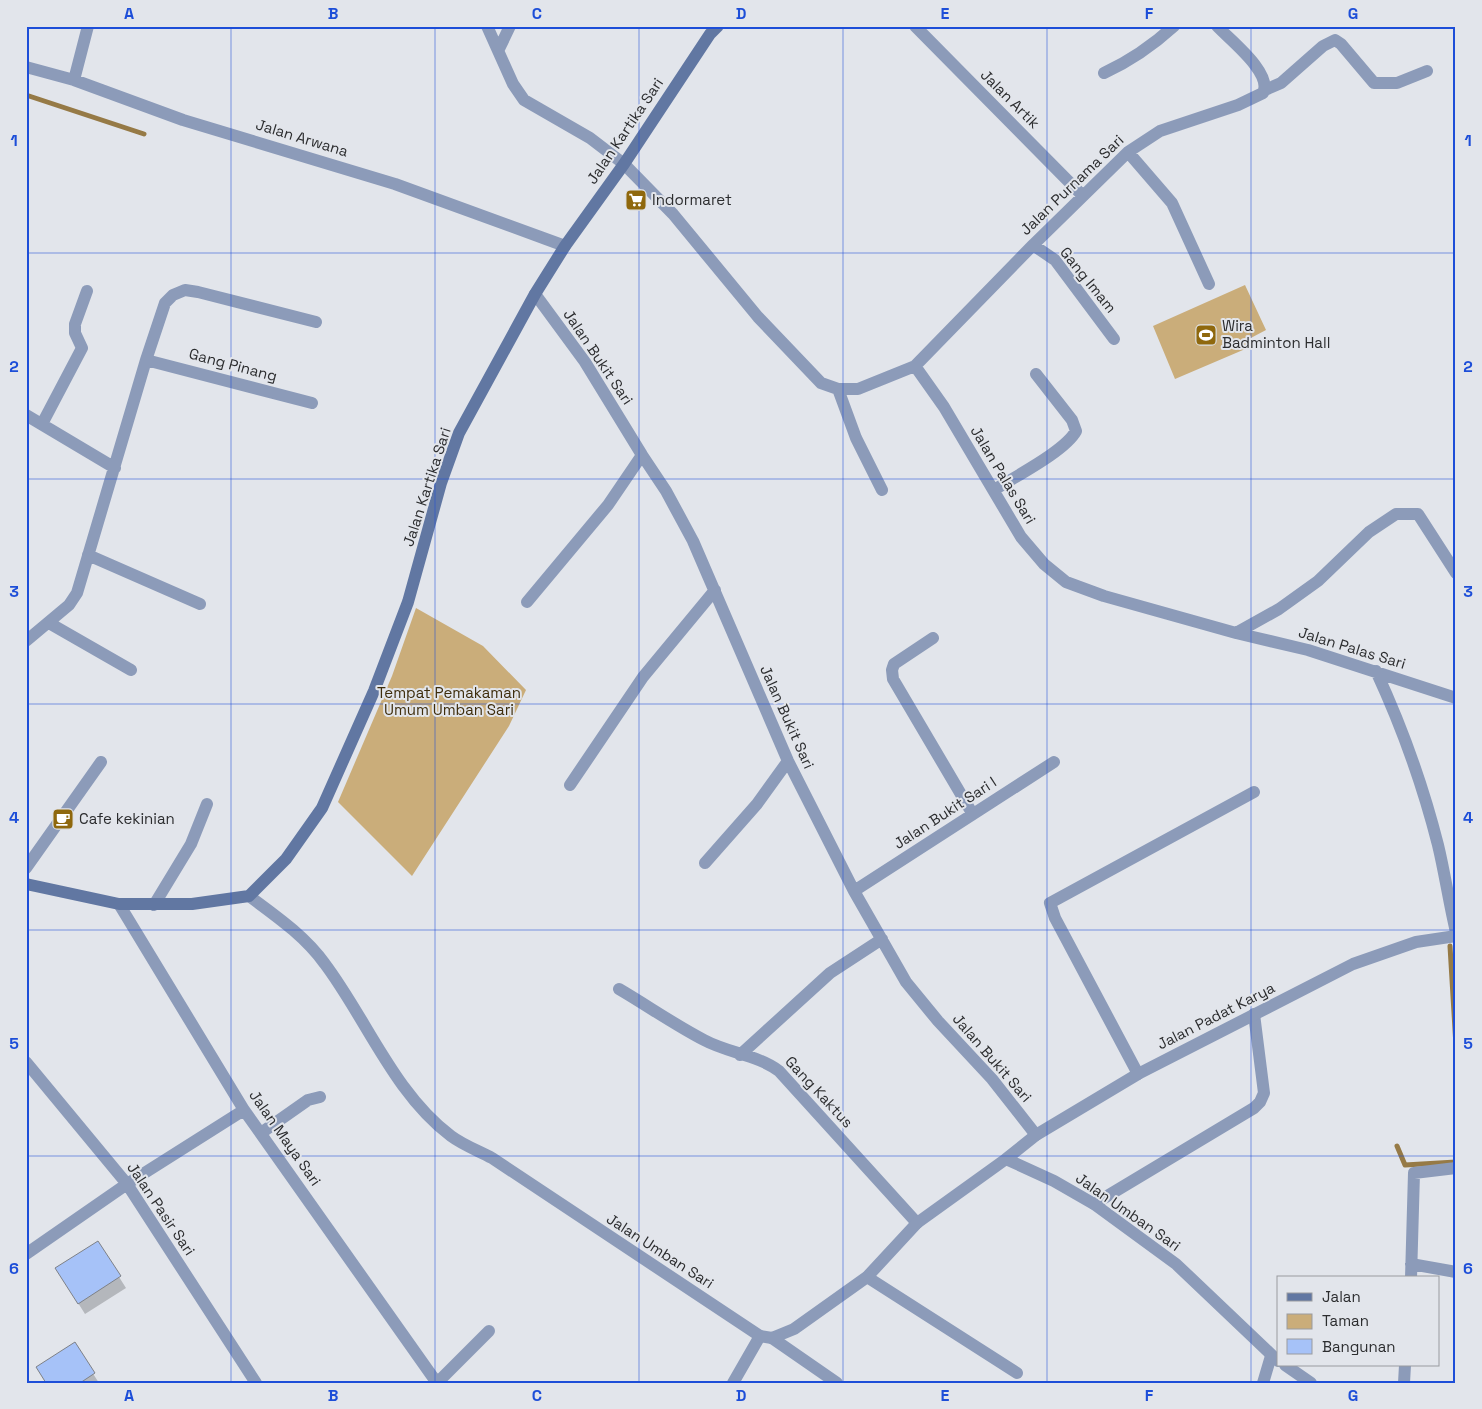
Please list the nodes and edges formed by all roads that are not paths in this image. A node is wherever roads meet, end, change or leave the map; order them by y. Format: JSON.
{"nodes":[{"id":1,"x":88,"y":26,"type":"edge"},
{"id":2,"x":487,"y":26,"type":"edge"},
{"id":3,"x":510,"y":26,"type":"edge"},
{"id":4,"x":718,"y":26,"type":"edge"},
{"id":5,"x":915,"y":26,"type":"edge"},
{"id":6,"x":1174,"y":26,"type":"edge"},
{"id":7,"x":1217,"y":26,"type":"edge"},
{"id":8,"x":499,"y":49,"type":"junction"},
{"id":9,"x":26,"y":67,"type":"edge"},
{"id":10,"x":1427,"y":71,"type":"dead end"},
{"id":11,"x":1104,"y":73,"type":"dead end"},
{"id":12,"x":74,"y":80,"type":"junction"},
{"id":13,"x":1265,"y":90,"type":"junction"},
{"id":14,"x":1128,"y":152,"type":"junction"},
{"id":15,"x":624,"y":164,"type":"junction"},
{"id":16,"x":1082,"y":195,"type":"junction"},
{"id":17,"x":1033,"y":244,"type":"junction"},
{"id":18,"x":566,"y":246,"type":"junction"},
{"id":19,"x":1209,"y":284,"type":"dead end"},
{"id":20,"x":87,"y":291,"type":"dead end"},
{"id":21,"x":535,"y":294,"type":"junction"},
{"id":22,"x":316,"y":322,"type":"dead end"},
{"id":23,"x":1114,"y":339,"type":"dead end"},
{"id":24,"x":146,"y":360,"type":"junction"},
{"id":25,"x":915,"y":366,"type":"junction"},
{"id":26,"x":1036,"y":374,"type":"dead end"},
{"id":27,"x":838,"y":389,"type":"junction"},
{"id":28,"x":312,"y":403,"type":"dead end"},
{"id":29,"x":26,"y":415,"type":"edge"},
{"id":30,"x":42,"y":424,"type":"junction"},
{"id":31,"x":642,"y":456,"type":"junction"},
{"id":32,"x":115,"y":468,"type":"junction"},
{"id":33,"x":882,"y":490,"type":"dead end"},
{"id":34,"x":994,"y":490,"type":"junction"},
{"id":35,"x":88,"y":555,"type":"junction"},
{"id":36,"x":1456,"y":573,"type":"edge"},
{"id":37,"x":715,"y":590,"type":"junction"},
{"id":38,"x":527,"y":602,"type":"dead end"},
{"id":39,"x":200,"y":604,"type":"dead end"},
{"id":40,"x":48,"y":623,"type":"junction"},
{"id":41,"x":1236,"y":633,"type":"junction"},
{"id":42,"x":933,"y":638,"type":"dead end"},
{"id":43,"x":26,"y":641,"type":"edge"},
{"id":44,"x":132,"y":670,"type":"dead end"},
{"id":45,"x":1376,"y":671,"type":"junction"},
{"id":46,"x":1456,"y":698,"type":"edge"},
{"id":47,"x":788,"y":761,"type":"junction"},
{"id":48,"x":100,"y":762,"type":"dead end"},
{"id":49,"x":1054,"y":762,"type":"dead end"},
{"id":50,"x":570,"y":785,"type":"dead end"},
{"id":51,"x":1254,"y":792,"type":"dead end"},
{"id":52,"x":208,"y":804,"type":"dead end"},
{"id":53,"x":972,"y":814,"type":"junction"},
{"id":54,"x":706,"y":863,"type":"dead end"},
{"id":55,"x":26,"y":868,"type":"edge"},
{"id":56,"x":26,"y":884,"type":"edge"},
{"id":57,"x":854,"y":891,"type":"junction"},
{"id":58,"x":248,"y":896,"type":"junction"},
{"id":59,"x":119,"y":904,"type":"junction"},
{"id":60,"x":154,"y":905,"type":"junction"},
{"id":61,"x":1456,"y":932,"type":"edge"},
{"id":62,"x":1456,"y":936,"type":"edge"},
{"id":63,"x":882,"y":939,"type":"junction"},
{"id":64,"x":619,"y":989,"type":"dead end"},
{"id":65,"x":1254,"y":1014,"type":"junction"},
{"id":66,"x":740,"y":1055,"type":"junction"},
{"id":67,"x":26,"y":1062,"type":"edge"},
{"id":68,"x":1138,"y":1074,"type":"junction"},
{"id":69,"x":320,"y":1097,"type":"dead end"},
{"id":70,"x":244,"y":1110,"type":"junction"},
{"id":71,"x":261,"y":1134,"type":"junction"},
{"id":72,"x":1036,"y":1136,"type":"junction"},
{"id":73,"x":1006,"y":1159,"type":"junction"},
{"id":74,"x":1456,"y":1168,"type":"edge"},
{"id":75,"x":126,"y":1184,"type":"junction"},
{"id":76,"x":1094,"y":1204,"type":"junction"},
{"id":77,"x":917,"y":1223,"type":"junction"},
{"id":78,"x":26,"y":1254,"type":"edge"},
{"id":79,"x":1412,"y":1264,"type":"junction"},
{"id":80,"x":1456,"y":1272,"type":"edge"},
{"id":81,"x":867,"y":1276,"type":"junction"},
{"id":82,"x":1411,"y":1276,"type":"edge"},
{"id":83,"x":489,"y":1331,"type":"dead end"},
{"id":84,"x":766,"y":1337,"type":"junction"},
{"id":85,"x":1275,"y":1358,"type":"edge"},
{"id":86,"x":1286,"y":1366,"type":"edge"},
{"id":87,"x":1405,"y":1366,"type":"edge"},
{"id":88,"x":1017,"y":1373,"type":"dead end"},
{"id":89,"x":256,"y":1383,"type":"edge"},
{"id":90,"x":437,"y":1383,"type":"edge"},
{"id":91,"x":733,"y":1383,"type":"edge"},
{"id":92,"x":837,"y":1383,"type":"edge"},
{"id":93,"x":1263,"y":1383,"type":"edge"},
{"id":94,"x":1311,"y":1383,"type":"edge"},
{"id":95,"x":1404,"y":1383,"type":"edge"}],
"edges":[{"from":1,"to":12,"type":"street"},
{"from":2,"to":8,"type":"street"},
{"from":3,"to":8,"type":"street"},
{"from":4,"to":15,"type":"main road","name":"Jalan Kartika Sari"},
{"from":5,"to":16,"type":"street","name":"Jalan Artik"},
{"from":6,"to":11,"type":"street"},
{"from":7,"to":13,"type":"street"},
{"from":8,"to":15,"type":"street"},
{"from":9,"to":12,"type":"street","name":"Jalan Arwana"},
{"from":10,"to":13,"type":"street","name":"Jalan Purnama Sari"},
{"from":12,"to":18,"type":"street","name":"Jalan Arwana"},
{"from":13,"to":14,"type":"street","name":"Jalan Purnama Sari"},
{"from":14,"to":16,"type":"street","name":"Jalan Purnama Sari"},
{"from":14,"to":19,"type":"street"},
{"from":15,"to":18,"type":"main road","name":"Jalan Kartika Sari"},
{"from":15,"to":27,"type":"street"},
{"from":16,"to":17,"type":"street","name":"Jalan Purnama Sari"},
{"from":17,"to":23,"type":"street","name":"Gang Imam"},
{"from":17,"to":25,"type":"street","name":"Jalan Purnama Sari"},
{"from":18,"to":21,"type":"main road","name":"Jalan Kartika Sari"},
{"from":20,"to":30,"type":"street"},
{"from":21,"to":31,"type":"street","name":"Jalan Bukit Sari"},
{"from":21,"to":58,"type":"main road","name":"Jalan Kartika Sari"},
{"from":22,"to":24,"type":"street"},
{"from":24,"to":28,"type":"street","name":"Gang Pinang"},
{"from":24,"to":32,"type":"street"},
{"from":25,"to":27,"type":"street"},
{"from":25,"to":34,"type":"street","name":"Jalan Palas Sari"},
{"from":26,"to":34,"type":"street"},
{"from":27,"to":33,"type":"street"},
{"from":29,"to":30,"type":"street"},
{"from":30,"to":32,"type":"street"},
{"from":31,"to":37,"type":"street","name":"Jalan Bukit Sari"},
{"from":31,"to":38,"type":"street"},
{"from":32,"to":35,"type":"street"},
{"from":34,"to":41,"type":"street","name":"Jalan Palas Sari"},
{"from":35,"to":39,"type":"street"},
{"from":35,"to":40,"type":"street"},
{"from":36,"to":41,"type":"street"},
{"from":37,"to":47,"type":"street","name":"Jalan Bukit Sari"},
{"from":37,"to":50,"type":"street"},
{"from":40,"to":43,"type":"street"},
{"from":40,"to":44,"type":"street"},
{"from":41,"to":45,"type":"street","name":"Jalan Palas Sari"},
{"from":42,"to":53,"type":"street"},
{"from":45,"to":46,"type":"street","name":"Jalan Palas Sari"},
{"from":45,"to":61,"type":"street"},
{"from":47,"to":54,"type":"street"},
{"from":47,"to":57,"type":"street","name":"Jalan Bukit Sari"},
{"from":48,"to":55,"type":"street"},
{"from":49,"to":53,"type":"street","name":"Jalan Bukit Sari I"},
{"from":51,"to":68,"type":"street"},
{"from":52,"to":60,"type":"street"},
{"from":53,"to":57,"type":"street","name":"Jalan Bukit Sari I"},
{"from":56,"to":59,"type":"main road"},
{"from":57,"to":63,"type":"street","name":"Jalan Bukit Sari"},
{"from":58,"to":60,"type":"main road"},
{"from":58,"to":84,"type":"street","name":"Jalan Umban Sari"},
{"from":59,"to":60,"type":"main road"},
{"from":59,"to":70,"type":"street","name":"Jalan Maya Sari"},
{"from":62,"to":65,"type":"street","name":"Jalan Padat Karya"},
{"from":63,"to":66,"type":"street"},
{"from":63,"to":72,"type":"street","name":"Jalan Bukit Sari"},
{"from":64,"to":66,"type":"street","name":"Gang Kaktus"},
{"from":65,"to":68,"type":"street","name":"Jalan Padat Karya"},
{"from":65,"to":76,"type":"street"},
{"from":66,"to":77,"type":"street","name":"Gang Kaktus"},
{"from":67,"to":75,"type":"street","name":"Jalan Pasir Sari"},
{"from":68,"to":72,"type":"street","name":"Jalan Padat Karya"},
{"from":69,"to":71,"type":"street"},
{"from":70,"to":71,"type":"street","name":"Jalan Maya Sari"},
{"from":70,"to":75,"type":"street"},
{"from":71,"to":90,"type":"street","name":"Jalan Maya Sari"},
{"from":72,"to":73,"type":"street","name":"Jalan Padat Karya"},
{"from":73,"to":76,"type":"street","name":"Jalan Umban Sari"},
{"from":73,"to":77,"type":"street"},
{"from":74,"to":79,"type":"street"},
{"from":75,"to":78,"type":"street"},
{"from":75,"to":89,"type":"street","name":"Jalan Pasir Sari"},
{"from":76,"to":85,"type":"street","name":"Jalan Umban Sari"},
{"from":77,"to":81,"type":"street"},
{"from":79,"to":80,"type":"street"},
{"from":79,"to":82,"type":"street"},
{"from":81,"to":84,"type":"street"},
{"from":81,"to":88,"type":"street"},
{"from":83,"to":90,"type":"street"},
{"from":84,"to":91,"type":"street"},
{"from":84,"to":92,"type":"street","name":"Jalan Umban Sari"},
{"from":85,"to":93,"type":"street"},
{"from":86,"to":94,"type":"street"},
{"from":87,"to":95,"type":"street"}]}
